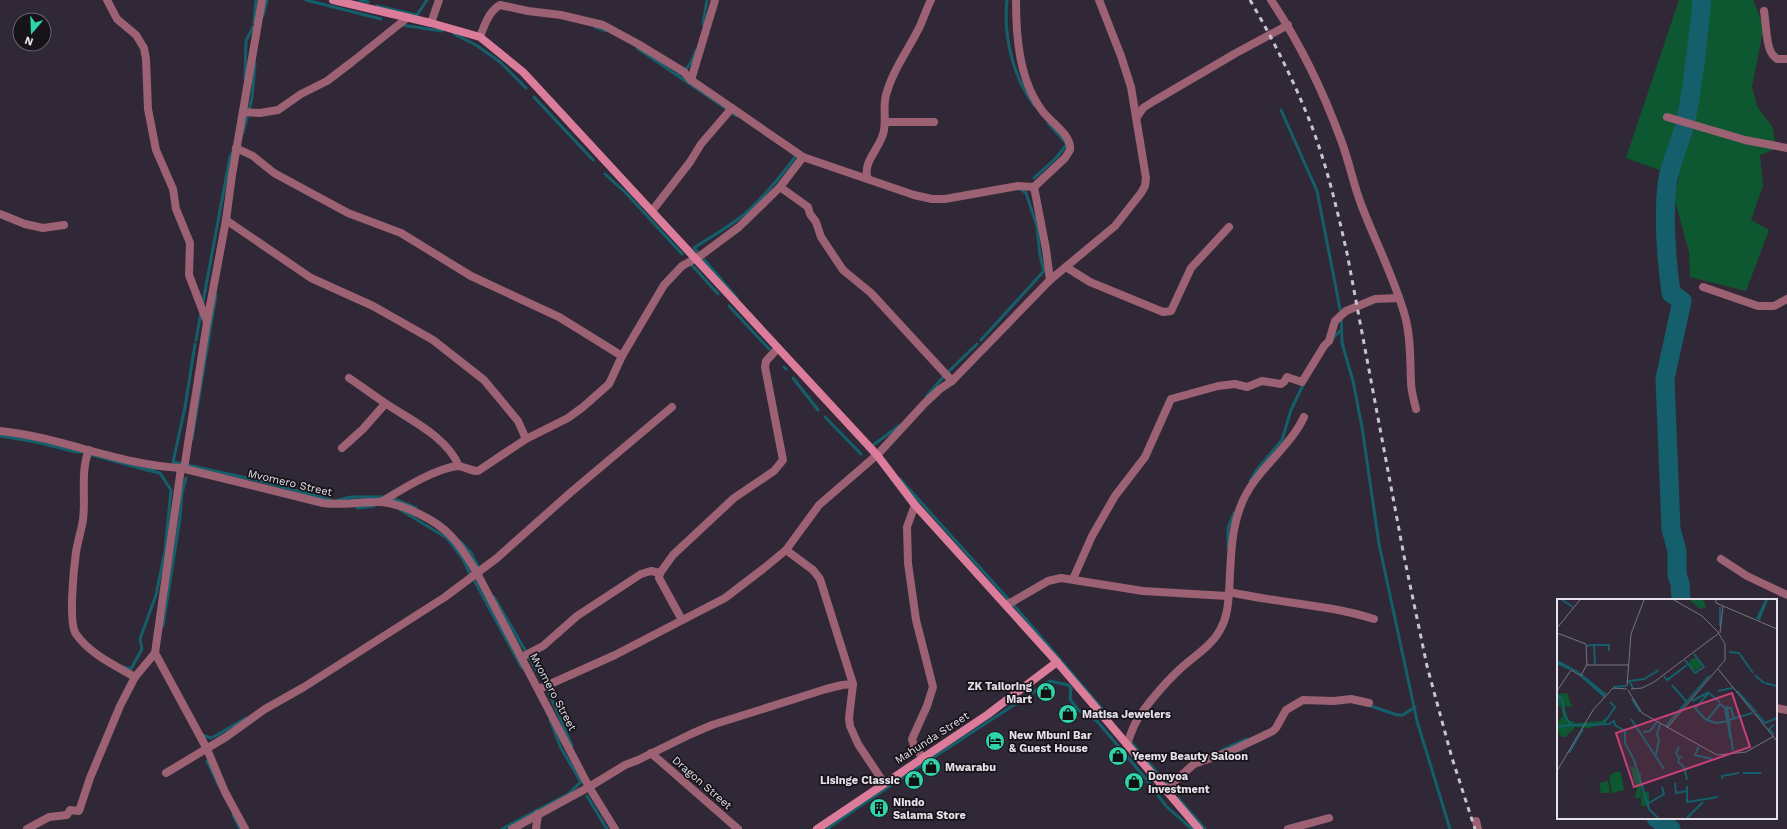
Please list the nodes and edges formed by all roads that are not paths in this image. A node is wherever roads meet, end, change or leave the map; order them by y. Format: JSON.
{"nodes":[{"id":1,"x":107,"y":0,"type":"edge"},
{"id":2,"x":262,"y":0,"type":"edge"},
{"id":3,"x":333,"y":0,"type":"edge"},
{"id":4,"x":439,"y":0,"type":"edge"},
{"id":5,"x":715,"y":0,"type":"edge"},
{"id":6,"x":931,"y":0,"type":"edge"},
{"id":7,"x":1016,"y":0,"type":"edge"},
{"id":8,"x":1099,"y":0,"type":"edge"},
{"id":9,"x":1271,"y":0,"type":"edge"},
{"id":10,"x":1764,"y":11,"type":"dead end"},
{"id":11,"x":407,"y":18,"type":"junction"},
{"id":12,"x":432,"y":23,"type":"junction"},
{"id":13,"x":1288,"y":25,"type":"junction"},
{"id":14,"x":480,"y":37,"type":"junction"},
{"id":15,"x":1787,"y":59,"type":"edge"},
{"id":16,"x":691,"y":80,"type":"junction"},
{"id":17,"x":732,"y":108,"type":"junction"},
{"id":18,"x":244,"y":112,"type":"junction"},
{"id":19,"x":1137,"y":117,"type":"junction"},
{"id":20,"x":1667,"y":117,"type":"dead end"},
{"id":21,"x":885,"y":122,"type":"junction"},
{"id":22,"x":934,"y":122,"type":"dead end"},
{"id":23,"x":236,"y":148,"type":"junction"},
{"id":24,"x":1787,"y":148,"type":"edge"},
{"id":25,"x":803,"y":157,"type":"junction"},
{"id":26,"x":868,"y":179,"type":"junction"},
{"id":27,"x":780,"y":187,"type":"junction"},
{"id":28,"x":1034,"y":187,"type":"junction"},
{"id":29,"x":652,"y":211,"type":"junction"},
{"id":30,"x":0,"y":214,"type":"edge"},
{"id":31,"x":226,"y":220,"type":"junction"},
{"id":32,"x":64,"y":226,"type":"dead end"},
{"id":33,"x":1229,"y":228,"type":"dead end"},
{"id":34,"x":695,"y":258,"type":"junction"},
{"id":35,"x":1066,"y":267,"type":"junction"},
{"id":36,"x":1050,"y":280,"type":"junction"},
{"id":37,"x":1703,"y":287,"type":"dead end"},
{"id":38,"x":1399,"y":298,"type":"junction"},
{"id":39,"x":1787,"y":299,"type":"edge"},
{"id":40,"x":207,"y":322,"type":"junction"},
{"id":41,"x":778,"y":348,"type":"junction"},
{"id":42,"x":622,"y":356,"type":"junction"},
{"id":43,"x":349,"y":378,"type":"dead end"},
{"id":44,"x":952,"y":382,"type":"junction"},
{"id":45,"x":386,"y":404,"type":"junction"},
{"id":46,"x":672,"y":407,"type":"dead end"},
{"id":47,"x":1416,"y":409,"type":"dead end"},
{"id":48,"x":1304,"y":417,"type":"dead end"},
{"id":49,"x":0,"y":432,"type":"edge"},
{"id":50,"x":526,"y":438,"type":"junction"},
{"id":51,"x":342,"y":448,"type":"dead end"},
{"id":52,"x":89,"y":450,"type":"junction"},
{"id":53,"x":877,"y":455,"type":"junction"},
{"id":54,"x":459,"y":466,"type":"junction"},
{"id":55,"x":183,"y":469,"type":"junction"},
{"id":56,"x":381,"y":502,"type":"junction"},
{"id":57,"x":915,"y":505,"type":"junction"},
{"id":58,"x":786,"y":550,"type":"junction"},
{"id":59,"x":1721,"y":559,"type":"dead end"},
{"id":60,"x":477,"y":573,"type":"junction"},
{"id":61,"x":660,"y":573,"type":"junction"},
{"id":62,"x":1073,"y":579,"type":"junction"},
{"id":63,"x":1229,"y":592,"type":"junction"},
{"id":64,"x":1787,"y":595,"type":"edge"},
{"id":65,"x":1006,"y":604,"type":"junction"},
{"id":66,"x":1374,"y":619,"type":"dead end"},
{"id":67,"x":682,"y":620,"type":"junction"},
{"id":68,"x":155,"y":653,"type":"junction"},
{"id":69,"x":522,"y":657,"type":"junction"},
{"id":70,"x":1058,"y":662,"type":"junction"},
{"id":71,"x":135,"y":677,"type":"junction"},
{"id":72,"x":853,"y":684,"type":"junction"},
{"id":73,"x":539,"y":689,"type":"junction"},
{"id":74,"x":1369,"y":703,"type":"dead end"},
{"id":75,"x":1777,"y":708,"type":"edge"},
{"id":76,"x":1787,"y":710,"type":"edge"},
{"id":77,"x":1127,"y":744,"type":"junction"},
{"id":78,"x":207,"y":749,"type":"junction"},
{"id":79,"x":651,"y":753,"type":"junction"},
{"id":80,"x":923,"y":757,"type":"junction"},
{"id":81,"x":166,"y":773,"type":"dead end"},
{"id":82,"x":884,"y":783,"type":"junction"},
{"id":83,"x":589,"y":787,"type":"junction"},
{"id":84,"x":1165,"y":790,"type":"junction"},
{"id":85,"x":538,"y":814,"type":"junction"},
{"id":86,"x":1329,"y":818,"type":"dead end"},
{"id":87,"x":27,"y":829,"type":"edge"},
{"id":88,"x":246,"y":829,"type":"edge"},
{"id":89,"x":512,"y":829,"type":"edge"},
{"id":90,"x":536,"y":829,"type":"edge"},
{"id":91,"x":615,"y":829,"type":"edge"},
{"id":92,"x":738,"y":829,"type":"edge"},
{"id":93,"x":817,"y":829,"type":"edge"},
{"id":94,"x":1200,"y":829,"type":"edge"},
{"id":95,"x":1288,"y":829,"type":"edge"}],
"edges":[{"from":1,"to":40,"type":"street"},
{"from":2,"to":18,"type":"street"},
{"from":3,"to":11,"type":"street"},
{"from":4,"to":12,"type":"street"},
{"from":5,"to":16,"type":"street"},
{"from":6,"to":21,"type":"street"},
{"from":7,"to":28,"type":"street"},
{"from":8,"to":19,"type":"street"},
{"from":9,"to":13,"type":"street"},
{"from":10,"to":15,"type":"street"},
{"from":11,"to":12,"type":"street"},
{"from":11,"to":18,"type":"street"},
{"from":12,"to":14,"type":"street"},
{"from":13,"to":19,"type":"street"},
{"from":13,"to":38,"type":"street"},
{"from":14,"to":16,"type":"street"},
{"from":14,"to":29,"type":"street"},
{"from":16,"to":17,"type":"street"},
{"from":17,"to":25,"type":"street"},
{"from":17,"to":29,"type":"street"},
{"from":18,"to":23,"type":"street"},
{"from":19,"to":35,"type":"street"},
{"from":20,"to":24,"type":"street"},
{"from":21,"to":22,"type":"street"},
{"from":21,"to":26,"type":"street"},
{"from":23,"to":31,"type":"street"},
{"from":23,"to":42,"type":"street"},
{"from":25,"to":26,"type":"street"},
{"from":25,"to":27,"type":"street"},
{"from":26,"to":28,"type":"street"},
{"from":27,"to":34,"type":"street"},
{"from":27,"to":44,"type":"street"},
{"from":28,"to":36,"type":"street"},
{"from":29,"to":34,"type":"street"},
{"from":30,"to":32,"type":"street"},
{"from":31,"to":40,"type":"street"},
{"from":31,"to":50,"type":"street"},
{"from":33,"to":35,"type":"street"},
{"from":34,"to":41,"type":"street"},
{"from":34,"to":42,"type":"street"},
{"from":35,"to":36,"type":"street"},
{"from":36,"to":44,"type":"street"},
{"from":37,"to":39,"type":"street"},
{"from":38,"to":47,"type":"street"},
{"from":38,"to":62,"type":"street"},
{"from":40,"to":55,"type":"street"},
{"from":41,"to":53,"type":"street"},
{"from":41,"to":61,"type":"street"},
{"from":42,"to":50,"type":"street"},
{"from":43,"to":45,"type":"street"},
{"from":44,"to":53,"type":"street"},
{"from":45,"to":51,"type":"street"},
{"from":45,"to":54,"type":"street"},
{"from":46,"to":60,"type":"street"},
{"from":48,"to":63,"type":"street"},
{"from":49,"to":52,"type":"street","name":"Mvomero Street"},
{"from":50,"to":54,"type":"street"},
{"from":52,"to":55,"type":"street","name":"Mvomero Street"},
{"from":52,"to":71,"type":"street"},
{"from":53,"to":57,"type":"street"},
{"from":53,"to":58,"type":"street"},
{"from":54,"to":56,"type":"street"},
{"from":55,"to":56,"type":"street","name":"Mvomero Street"},
{"from":55,"to":68,"type":"street"},
{"from":56,"to":60,"type":"street","name":"Mvomero Street"},
{"from":57,"to":65,"type":"street"},
{"from":57,"to":80,"type":"street"},
{"from":58,"to":67,"type":"street"},
{"from":58,"to":72,"type":"street"},
{"from":59,"to":64,"type":"street"},
{"from":60,"to":69,"type":"street","name":"Mvomero Street"},
{"from":60,"to":78,"type":"street"},
{"from":61,"to":67,"type":"street"},
{"from":61,"to":69,"type":"street"},
{"from":62,"to":63,"type":"street"},
{"from":62,"to":65,"type":"street"},
{"from":63,"to":66,"type":"street"},
{"from":63,"to":77,"type":"street"},
{"from":65,"to":70,"type":"street"},
{"from":67,"to":73,"type":"street"},
{"from":68,"to":71,"type":"street"},
{"from":68,"to":78,"type":"street"},
{"from":69,"to":73,"type":"street","name":"Mvomero Street"},
{"from":70,"to":77,"type":"street"},
{"from":70,"to":80,"type":"street","name":"Mahunda Street"},
{"from":71,"to":87,"type":"street"},
{"from":72,"to":79,"type":"street"},
{"from":72,"to":82,"type":"street"},
{"from":73,"to":83,"type":"street","name":"Mvomero Street"},
{"from":74,"to":84,"type":"street"},
{"from":75,"to":76,"type":"street"},
{"from":77,"to":84,"type":"street"},
{"from":78,"to":81,"type":"street"},
{"from":78,"to":88,"type":"street"},
{"from":79,"to":83,"type":"street"},
{"from":79,"to":92,"type":"street","name":"Dragon Street"},
{"from":80,"to":82,"type":"street","name":"Mahunda Street"},
{"from":82,"to":93,"type":"street","name":"Mahunda Street"},
{"from":83,"to":85,"type":"street"},
{"from":83,"to":91,"type":"street","name":"Mvomero Street"},
{"from":84,"to":94,"type":"street"},
{"from":85,"to":89,"type":"street"},
{"from":85,"to":90,"type":"street"},
{"from":86,"to":95,"type":"street"}]}
